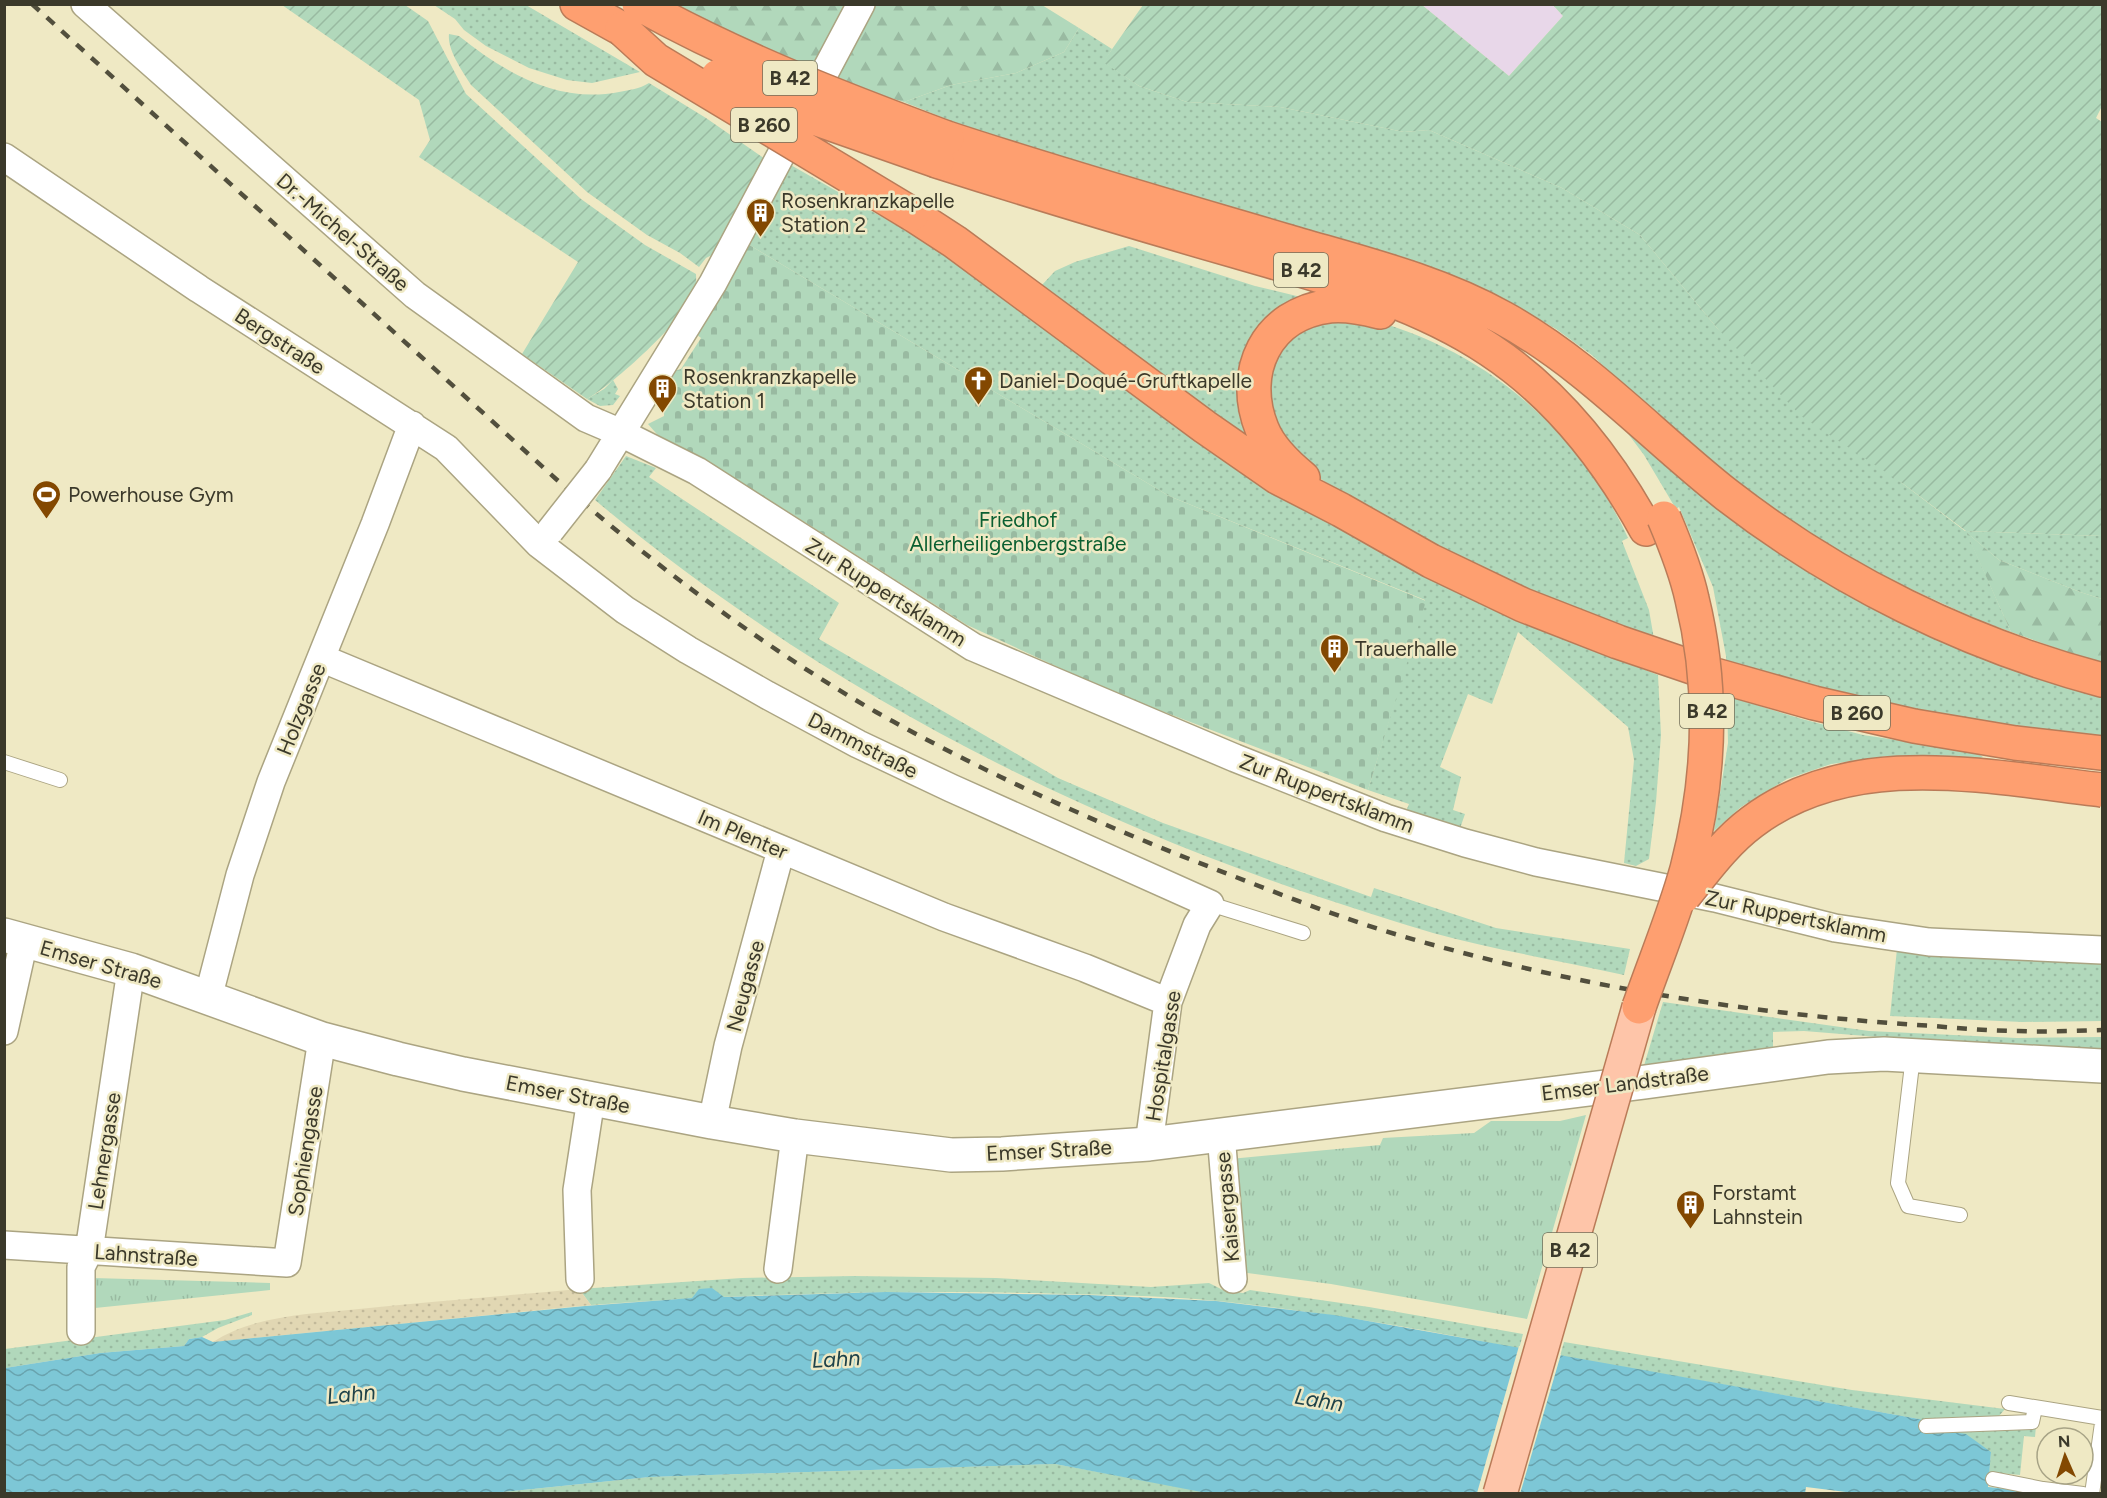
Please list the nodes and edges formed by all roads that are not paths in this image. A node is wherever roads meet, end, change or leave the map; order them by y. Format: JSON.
{"nodes":[{"id":1,"x":85,"y":4,"type":"edge"},
{"id":2,"x":861,"y":4,"type":"edge"},
{"id":3,"x":584,"y":8,"type":"edge"},
{"id":4,"x":630,"y":16,"type":"edge"},
{"id":5,"x":942,"y":150,"type":"junction"},
{"id":6,"x":4,"y":157,"type":"edge"},
{"id":7,"x":1391,"y":272,"type":"junction"},
{"id":8,"x":1532,"y":382,"type":"junction"},
{"id":9,"x":412,"y":425,"type":"junction"},
{"id":10,"x":621,"y":433,"type":"junction"},
{"id":11,"x":1341,"y":510,"type":"junction"},
{"id":12,"x":1655,"y":523,"type":"junction"},
{"id":13,"x":544,"y":537,"type":"junction"},
{"id":14,"x":321,"y":658,"type":"junction"},
{"id":15,"x":2103,"y":680,"type":"edge"},
{"id":16,"x":2103,"y":753,"type":"edge"},
{"id":17,"x":4,"y":762,"type":"edge"},
{"id":18,"x":60,"y":780,"type":"dead end"},
{"id":19,"x":2103,"y":790,"type":"edge"},
{"id":20,"x":781,"y":850,"type":"junction"},
{"id":21,"x":1210,"y":904,"type":"junction"},
{"id":22,"x":1676,"y":907,"type":"junction"},
{"id":23,"x":1303,"y":933,"type":"dead end"},
{"id":24,"x":14,"y":938,"type":"edge"},
{"id":25,"x":2103,"y":950,"type":"edge"},
{"id":26,"x":131,"y":970,"type":"junction"},
{"id":27,"x":208,"y":998,"type":"junction"},
{"id":28,"x":1167,"y":1002,"type":"junction"},
{"id":29,"x":1639,"y":1007,"type":"junction"},
{"id":30,"x":4,"y":1031,"type":"edge"},
{"id":31,"x":322,"y":1039,"type":"junction"},
{"id":32,"x":1913,"y":1056,"type":"junction"},
{"id":33,"x":2103,"y":1066,"type":"edge"},
{"id":34,"x":591,"y":1099,"type":"junction"},
{"id":35,"x":712,"y":1122,"type":"junction"},
{"id":36,"x":1221,"y":1134,"type":"junction"},
{"id":37,"x":795,"y":1136,"type":"junction"},
{"id":38,"x":1149,"y":1144,"type":"junction"},
{"id":39,"x":1960,"y":1215,"type":"dead end"},
{"id":40,"x":4,"y":1245,"type":"edge"},
{"id":41,"x":89,"y":1251,"type":"junction"},
{"id":42,"x":287,"y":1263,"type":"joint"},
{"id":43,"x":778,"y":1269,"type":"dead end"},
{"id":44,"x":580,"y":1279,"type":"dead end"},
{"id":45,"x":1233,"y":1279,"type":"dead end"},
{"id":46,"x":81,"y":1330,"type":"dead end"},
{"id":47,"x":2009,"y":1403,"type":"dead end"},
{"id":48,"x":2035,"y":1407,"type":"junction"},
{"id":49,"x":2103,"y":1418,"type":"edge"},
{"id":50,"x":2103,"y":1424,"type":"edge"},
{"id":51,"x":1926,"y":1426,"type":"dead end"},
{"id":52,"x":1993,"y":1479,"type":"dead end"},
{"id":53,"x":1500,"y":1494,"type":"edge"},
{"id":54,"x":2083,"y":1494,"type":"edge"},
{"id":55,"x":2092,"y":1494,"type":"edge"}],
"edges":[{"from":1,"to":10,"type":"street","name":"Dr.-Michel-Straße"},
{"from":2,"to":10,"type":"street"},
{"from":3,"to":4,"type":"highway","number":"B 42"},
{"from":4,"to":5,"type":"highway","number":"B 42","bridge":true},
{"from":4,"to":11,"type":"highway","number":"B 260","bridge":true},
{"from":5,"to":7,"type":"highway","number":"B 42"},
{"from":5,"to":8,"type":"highway","number":"B 42"},
{"from":6,"to":9,"type":"street","name":"Bergstraße"},
{"from":7,"to":12,"type":"highway","number":"B 42"},
{"from":7,"to":15,"type":"highway"},
{"from":8,"to":11,"type":"highway","number":"B 42"},
{"from":8,"to":12,"type":"highway","number":"B 42"},
{"from":9,"to":13,"type":"street","name":"Bergstraße"},
{"from":9,"to":14,"type":"street","name":"Holzgasse"},
{"from":10,"to":13,"type":"street","bridge":true},
{"from":10,"to":25,"type":"street","name":"Zur Ruppertsklamm"},
{"from":11,"to":16,"type":"highway","number":"B 260"},
{"from":12,"to":22,"type":"highway","number":"B 42","bridge":true},
{"from":12,"to":29,"type":"highway","number":"B 42","bridge":true},
{"from":13,"to":21,"type":"street","name":"Dammstraße"},
{"from":14,"to":20,"type":"street","name":"Im Plenter"},
{"from":14,"to":27,"type":"street","name":"Holzgasse"},
{"from":17,"to":18,"type":"lane"},
{"from":19,"to":22,"type":"highway","bridge":true},
{"from":20,"to":28,"type":"street","name":"Im Plenter"},
{"from":20,"to":35,"type":"street","name":"Neugasse"},
{"from":21,"to":23,"type":"lane"},
{"from":21,"to":28,"type":"street","name":"Hospitalgasse"},
{"from":22,"to":29,"type":"highway","number":"B 42","bridge":true},
{"from":24,"to":26,"type":"street","name":"Emser Straße"},
{"from":24,"to":30,"type":"street"},
{"from":26,"to":27,"type":"street","name":"Emser Straße"},
{"from":26,"to":41,"type":"street","name":"Lehnergasse"},
{"from":27,"to":31,"type":"street","name":"Emser Straße"},
{"from":28,"to":38,"type":"street","name":"Hospitalgasse"},
{"from":29,"to":53,"type":"main road","number":"B 42","bridge":true},
{"from":31,"to":34,"type":"street","name":"Emser Straße"},
{"from":31,"to":42,"type":"street","name":"Sophiengasse"},
{"from":32,"to":33,"type":"street","name":"Emser Landstraße"},
{"from":32,"to":36,"type":"street","name":"Emser Landstraße"},
{"from":32,"to":39,"type":"lane"},
{"from":34,"to":35,"type":"street","name":"Emser Straße"},
{"from":34,"to":44,"type":"street"},
{"from":35,"to":37,"type":"street","name":"Emser Straße"},
{"from":36,"to":38,"type":"street","name":"Emser Landstraße"},
{"from":36,"to":45,"type":"street","name":"Kaisergasse"},
{"from":37,"to":38,"type":"street","name":"Emser Straße"},
{"from":37,"to":43,"type":"street"},
{"from":40,"to":41,"type":"street","name":"Lahnstraße"},
{"from":41,"to":42,"type":"street","name":"Lahnstraße"},
{"from":41,"to":46,"type":"street","name":"Lehnergasse"},
{"from":47,"to":48,"type":"lane"},
{"from":48,"to":49,"type":"lane"},
{"from":48,"to":51,"type":"lane"},
{"from":50,"to":55,"type":"lane"},
{"from":52,"to":54,"type":"lane"}]}
